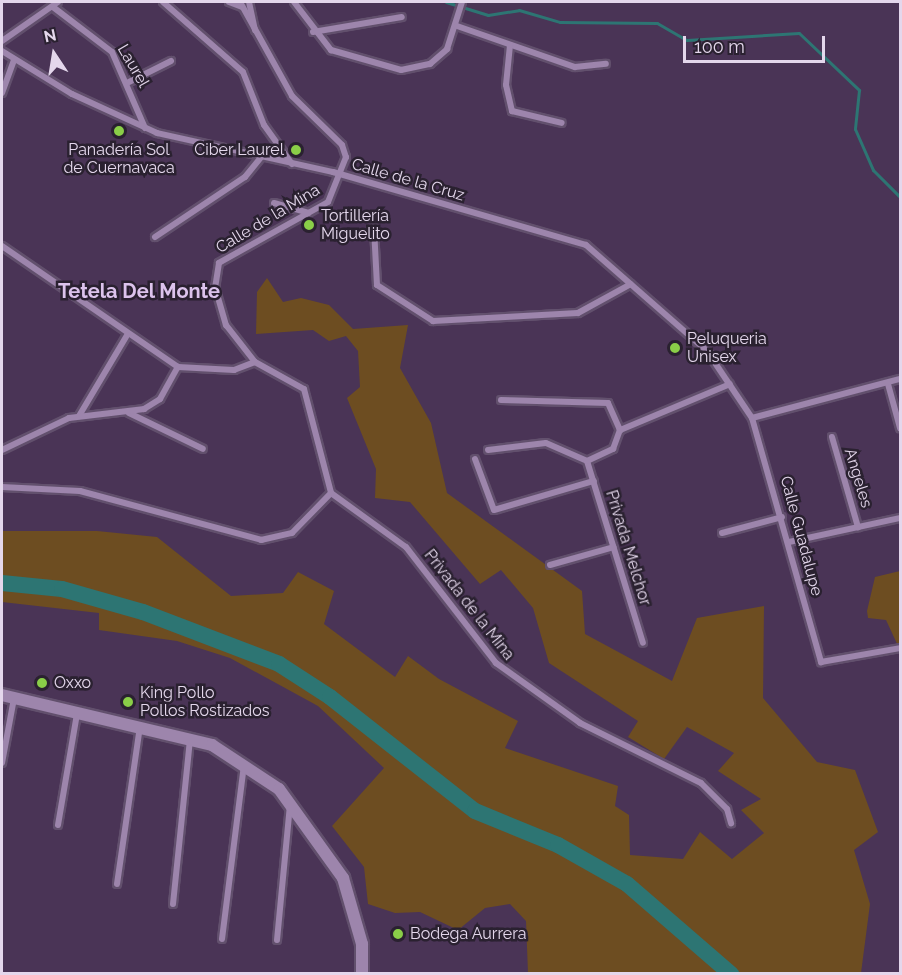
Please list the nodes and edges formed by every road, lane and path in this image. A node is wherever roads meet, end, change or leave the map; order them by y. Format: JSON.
{"nodes":[{"id":1,"x":229,"y":2,"type":"edge"},
{"id":2,"x":249,"y":2,"type":"edge"},
{"id":3,"x":294,"y":2,"type":"edge"},
{"id":4,"x":462,"y":2,"type":"edge"},
{"id":5,"x":166,"y":3,"type":"edge"},
{"id":6,"x":56,"y":4,"type":"edge"},
{"id":7,"x":241,"y":4,"type":"edge"},
{"id":8,"x":402,"y":17,"type":"dead end"},
{"id":9,"x":458,"y":24,"type":"junction"},
{"id":10,"x":313,"y":32,"type":"junction"},
{"id":11,"x":256,"y":37,"type":"junction"},
{"id":12,"x":2,"y":41,"type":"edge"},
{"id":13,"x":510,"y":45,"type":"junction"},
{"id":14,"x":2,"y":51,"type":"edge"},
{"id":15,"x":14,"y":60,"type":"junction"},
{"id":16,"x":171,"y":62,"type":"dead end"},
{"id":17,"x":606,"y":64,"type":"dead end"},
{"id":18,"x":129,"y":82,"type":"junction"},
{"id":19,"x":2,"y":93,"type":"edge"},
{"id":20,"x":562,"y":123,"type":"dead end"},
{"id":21,"x":145,"y":128,"type":"junction"},
{"id":22,"x":261,"y":157,"type":"junction"},
{"id":23,"x":292,"y":164,"type":"junction"},
{"id":24,"x":342,"y":176,"type":"junction"},
{"id":25,"x":274,"y":203,"type":"dead end"},
{"id":26,"x":309,"y":213,"type":"junction"},
{"id":27,"x":374,"y":228,"type":"dead end"},
{"id":28,"x":155,"y":237,"type":"dead end"},
{"id":29,"x":2,"y":246,"type":"edge"},
{"id":30,"x":631,"y":284,"type":"junction"},
{"id":31,"x":127,"y":334,"type":"junction"},
{"id":32,"x":255,"y":362,"type":"junction"},
{"id":33,"x":178,"y":367,"type":"junction"},
{"id":34,"x":900,"y":379,"type":"edge"},
{"id":35,"x":730,"y":384,"type":"junction"},
{"id":36,"x":888,"y":384,"type":"junction"},
{"id":37,"x":501,"y":400,"type":"dead end"},
{"id":38,"x":129,"y":413,"type":"junction"},
{"id":39,"x":79,"y":416,"type":"junction"},
{"id":40,"x":752,"y":418,"type":"junction"},
{"id":41,"x":900,"y":428,"type":"edge"},
{"id":42,"x":620,"y":430,"type":"junction"},
{"id":43,"x":832,"y":437,"type":"dead end"},
{"id":44,"x":203,"y":449,"type":"dead end"},
{"id":45,"x":2,"y":450,"type":"edge"},
{"id":46,"x":488,"y":450,"type":"dead end"},
{"id":47,"x":475,"y":459,"type":"dead end"},
{"id":48,"x":587,"y":461,"type":"junction"},
{"id":49,"x":594,"y":481,"type":"junction"},
{"id":50,"x":2,"y":487,"type":"edge"},
{"id":51,"x":331,"y":493,"type":"junction"},
{"id":52,"x":782,"y":517,"type":"junction"},
{"id":53,"x":900,"y":518,"type":"edge"},
{"id":54,"x":858,"y":527,"type":"junction"},
{"id":55,"x":722,"y":533,"type":"dead end"},
{"id":56,"x":789,"y":542,"type":"junction"},
{"id":57,"x":614,"y":547,"type":"junction"},
{"id":58,"x":550,"y":566,"type":"dead end"},
{"id":59,"x":643,"y":643,"type":"dead end"},
{"id":60,"x":900,"y":648,"type":"edge"},
{"id":61,"x":8,"y":696,"type":"edge"},
{"id":62,"x":77,"y":714,"type":"junction"},
{"id":63,"x":140,"y":727,"type":"junction"},
{"id":64,"x":190,"y":740,"type":"junction"},
{"id":65,"x":2,"y":763,"type":"edge"},
{"id":66,"x":244,"y":764,"type":"junction"},
{"id":67,"x":290,"y":800,"type":"junction"},
{"id":68,"x":731,"y":823,"type":"dead end"},
{"id":69,"x":57,"y":825,"type":"dead end"},
{"id":70,"x":117,"y":884,"type":"dead end"},
{"id":71,"x":172,"y":903,"type":"dead end"},
{"id":72,"x":222,"y":939,"type":"dead end"},
{"id":73,"x":277,"y":940,"type":"dead end"},
{"id":74,"x":362,"y":974,"type":"edge"}],
"edges":[{"from":1,"to":7,"type":"street"},
{"from":2,"to":11,"type":"street"},
{"from":3,"to":10,"type":"street"},
{"from":4,"to":9,"type":"street"},
{"from":5,"to":23,"type":"street"},
{"from":6,"to":12,"type":"street"},
{"from":6,"to":18,"type":"street","name":"Laurel"},
{"from":7,"to":11,"type":"street"},
{"from":8,"to":10,"type":"street"},
{"from":9,"to":10,"type":"street"},
{"from":9,"to":13,"type":"street"},
{"from":11,"to":24,"type":"street"},
{"from":13,"to":17,"type":"street"},
{"from":13,"to":20,"type":"street"},
{"from":14,"to":15,"type":"street","name":"Calle de la Cruz"},
{"from":15,"to":19,"type":"street"},
{"from":15,"to":21,"type":"street","name":"Calle de la Cruz"},
{"from":16,"to":18,"type":"street"},
{"from":18,"to":21,"type":"street","name":"Laurel"},
{"from":21,"to":22,"type":"street","name":"Calle de la Cruz"},
{"from":22,"to":23,"type":"street","name":"Calle de la Cruz"},
{"from":22,"to":28,"type":"street"},
{"from":23,"to":24,"type":"street","name":"Calle de la Cruz"},
{"from":24,"to":26,"type":"street","name":"Calle de la Mina"},
{"from":24,"to":30,"type":"street","name":"Calle de la Cruz"},
{"from":25,"to":26,"type":"street"},
{"from":26,"to":32,"type":"street","name":"Calle de la Mina"},
{"from":27,"to":30,"type":"street"},
{"from":29,"to":31,"type":"street"},
{"from":30,"to":35,"type":"street","name":"Calle de la Cruz"},
{"from":31,"to":33,"type":"street"},
{"from":31,"to":39,"type":"street"},
{"from":32,"to":33,"type":"street"},
{"from":32,"to":51,"type":"street","name":"Calle de la Mina"},
{"from":33,"to":38,"type":"street"},
{"from":34,"to":36,"type":"street"},
{"from":35,"to":40,"type":"street","name":"Calle de la Cruz"},
{"from":35,"to":42,"type":"street"},
{"from":36,"to":40,"type":"street"},
{"from":36,"to":41,"type":"street"},
{"from":37,"to":42,"type":"street"},
{"from":38,"to":39,"type":"street"},
{"from":38,"to":44,"type":"street"},
{"from":39,"to":45,"type":"street"},
{"from":40,"to":52,"type":"street","name":"Calle Guadalupe"},
{"from":42,"to":48,"type":"street"},
{"from":43,"to":54,"type":"street","name":"Angeles"},
{"from":46,"to":48,"type":"street"},
{"from":47,"to":49,"type":"street"},
{"from":48,"to":49,"type":"street","name":"Privada Melchor"},
{"from":49,"to":57,"type":"street","name":"Privada Melchor"},
{"from":50,"to":51,"type":"street"},
{"from":51,"to":68,"type":"street","name":"Privada de la Mina"},
{"from":52,"to":55,"type":"street"},
{"from":52,"to":56,"type":"street","name":"Calle Guadalupe"},
{"from":53,"to":54,"type":"street"},
{"from":54,"to":56,"type":"street"},
{"from":56,"to":60,"type":"street","name":"Calle Guadalupe"},
{"from":57,"to":58,"type":"street"},
{"from":57,"to":59,"type":"street","name":"Privada Melchor"},
{"from":61,"to":62,"type":"street"},
{"from":61,"to":65,"type":"street"},
{"from":62,"to":63,"type":"street"},
{"from":62,"to":69,"type":"street"},
{"from":63,"to":64,"type":"street"},
{"from":63,"to":70,"type":"street"},
{"from":64,"to":66,"type":"street"},
{"from":64,"to":71,"type":"street"},
{"from":66,"to":67,"type":"street"},
{"from":66,"to":72,"type":"street"},
{"from":67,"to":73,"type":"street"},
{"from":67,"to":74,"type":"street"}]}
